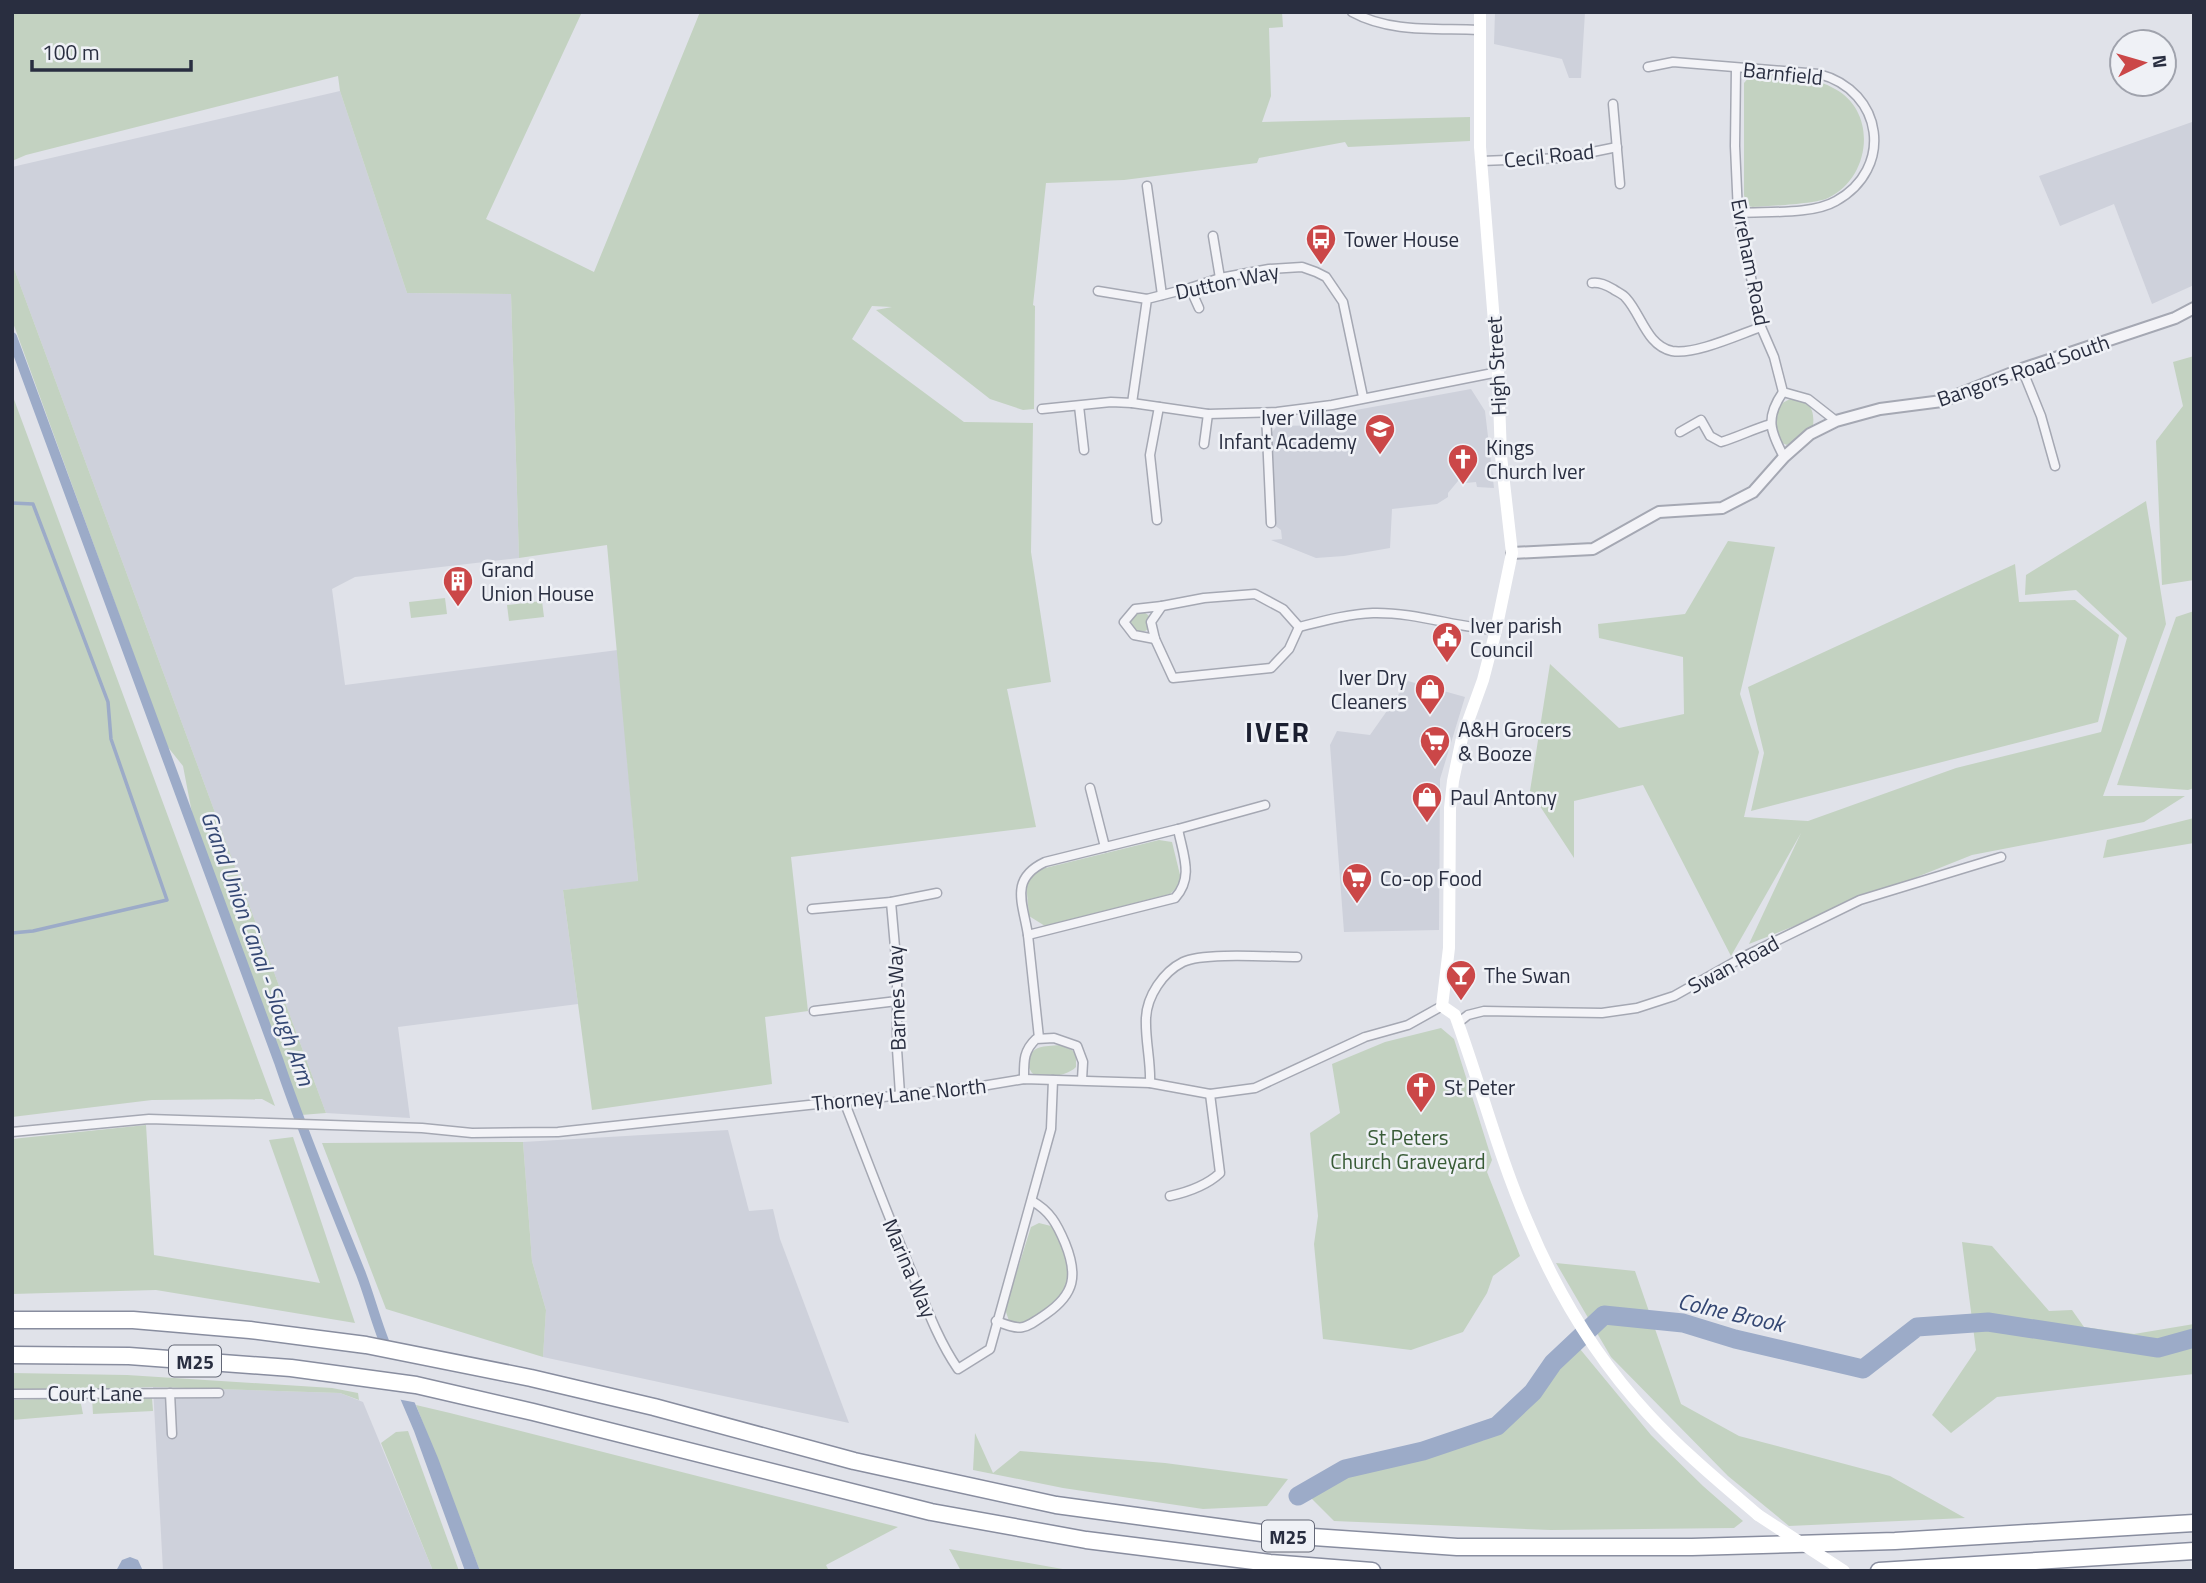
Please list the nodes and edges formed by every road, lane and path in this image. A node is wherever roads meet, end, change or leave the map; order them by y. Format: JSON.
{"nodes":[{"id":1,"x":1352,"y":12,"type":"edge"},
{"id":2,"x":1480,"y":12,"type":"edge"},
{"id":3,"x":1478,"y":30,"type":"junction"},
{"id":4,"x":1648,"y":67,"type":"dead end"},
{"id":5,"x":1736,"y":68,"type":"junction"},
{"id":6,"x":1613,"y":104,"type":"dead end"},
{"id":7,"x":1617,"y":147,"type":"junction"},
{"id":8,"x":1481,"y":161,"type":"junction"},
{"id":9,"x":1620,"y":184,"type":"dead end"},
{"id":10,"x":1147,"y":186,"type":"dead end"},
{"id":11,"x":1738,"y":213,"type":"junction"},
{"id":12,"x":1213,"y":236,"type":"dead end"},
{"id":13,"x":1220,"y":278,"type":"junction"},
{"id":14,"x":1592,"y":283,"type":"dead end"},
{"id":15,"x":1190,"y":288,"type":"junction"},
{"id":16,"x":1098,"y":291,"type":"dead end"},
{"id":17,"x":1162,"y":295,"type":"junction"},
{"id":18,"x":1147,"y":299,"type":"junction"},
{"id":19,"x":1199,"y":308,"type":"dead end"},
{"id":20,"x":2194,"y":308,"type":"edge"},
{"id":21,"x":1762,"y":327,"type":"junction"},
{"id":22,"x":2022,"y":369,"type":"junction"},
{"id":23,"x":1498,"y":372,"type":"junction"},
{"id":24,"x":1783,"y":392,"type":"junction"},
{"id":25,"x":1363,"y":397,"type":"junction"},
{"id":26,"x":1132,"y":403,"type":"junction"},
{"id":27,"x":1079,"y":406,"type":"junction"},
{"id":28,"x":1159,"y":407,"type":"junction"},
{"id":29,"x":1042,"y":410,"type":"dead end"},
{"id":30,"x":1266,"y":412,"type":"junction"},
{"id":31,"x":1208,"y":414,"type":"junction"},
{"id":32,"x":1836,"y":421,"type":"junction"},
{"id":33,"x":1771,"y":424,"type":"junction"},
{"id":34,"x":1680,"y":432,"type":"dead end"},
{"id":35,"x":1204,"y":444,"type":"dead end"},
{"id":36,"x":1084,"y":450,"type":"dead end"},
{"id":37,"x":1784,"y":457,"type":"junction"},
{"id":38,"x":2055,"y":466,"type":"dead end"},
{"id":39,"x":1157,"y":520,"type":"dead end"},
{"id":40,"x":1271,"y":523,"type":"dead end"},
{"id":41,"x":1512,"y":553,"type":"junction"},
{"id":42,"x":1163,"y":606,"type":"junction"},
{"id":43,"x":1298,"y":627,"type":"junction"},
{"id":44,"x":1496,"y":630,"type":"junction"},
{"id":45,"x":1154,"y":639,"type":"junction"},
{"id":46,"x":1090,"y":788,"type":"dead end"},
{"id":47,"x":1265,"y":806,"type":"dead end"},
{"id":48,"x":1178,"y":829,"type":"junction"},
{"id":49,"x":1105,"y":848,"type":"junction"},
{"id":50,"x":2001,"y":857,"type":"dead end"},
{"id":51,"x":937,"y":893,"type":"dead end"},
{"id":52,"x":891,"y":902,"type":"junction"},
{"id":53,"x":812,"y":909,"type":"dead end"},
{"id":54,"x":1028,"y":935,"type":"junction"},
{"id":55,"x":1297,"y":957,"type":"dead end"},
{"id":56,"x":897,"y":1001,"type":"junction"},
{"id":57,"x":1441,"y":1006,"type":"junction"},
{"id":58,"x":814,"y":1011,"type":"dead end"},
{"id":59,"x":1458,"y":1023,"type":"junction"},
{"id":60,"x":1039,"y":1038,"type":"junction"},
{"id":61,"x":1024,"y":1079,"type":"junction"},
{"id":62,"x":1053,"y":1080,"type":"junction"},
{"id":63,"x":1082,"y":1080,"type":"junction"},
{"id":64,"x":1150,"y":1083,"type":"junction"},
{"id":65,"x":900,"y":1094,"type":"junction"},
{"id":66,"x":1210,"y":1094,"type":"junction"},
{"id":67,"x":844,"y":1101,"type":"junction"},
{"id":68,"x":12,"y":1132,"type":"edge"},
{"id":69,"x":1170,"y":1196,"type":"dead end"},
{"id":70,"x":1032,"y":1200,"type":"junction"},
{"id":71,"x":12,"y":1320,"type":"edge"},
{"id":72,"x":996,"y":1321,"type":"junction"},
{"id":73,"x":12,"y":1355,"type":"edge"},
{"id":74,"x":170,"y":1393,"type":"junction"},
{"id":75,"x":219,"y":1393,"type":"dead end"},
{"id":76,"x":12,"y":1394,"type":"edge"},
{"id":77,"x":172,"y":1434,"type":"dead end"},
{"id":78,"x":2194,"y":1523,"type":"edge"},
{"id":79,"x":2194,"y":1551,"type":"edge"},
{"id":80,"x":1372,"y":1571,"type":"edge"},
{"id":81,"x":1844,"y":1571,"type":"edge"},
{"id":82,"x":1879,"y":1571,"type":"edge"}],
"edges":[{"from":1,"to":3,"type":"street"},
{"from":2,"to":3,"type":"main road","name":"High Street"},
{"from":3,"to":8,"type":"main road","name":"High Street"},
{"from":4,"to":5,"type":"street","name":"Barnfield"},
{"from":5,"to":11,"type":"street","name":"Evreham Road"},
{"from":5,"to":11,"type":"street","name":"Barnfield"},
{"from":6,"to":7,"type":"street"},
{"from":7,"to":8,"type":"street","name":"Cecil Road"},
{"from":7,"to":9,"type":"street"},
{"from":8,"to":23,"type":"main road","name":"High Street"},
{"from":10,"to":17,"type":"street"},
{"from":11,"to":21,"type":"street","name":"Evreham Road"},
{"from":12,"to":13,"type":"street"},
{"from":13,"to":15,"type":"street","name":"Dutton Way"},
{"from":13,"to":25,"type":"street","name":"Dutton Way"},
{"from":14,"to":21,"type":"street"},
{"from":15,"to":17,"type":"street","name":"Dutton Way"},
{"from":15,"to":19,"type":"street"},
{"from":16,"to":18,"type":"street"},
{"from":17,"to":18,"type":"street","name":"Dutton Way"},
{"from":18,"to":26,"type":"street","name":"Dutton Way"},
{"from":20,"to":22,"type":"street","name":"Bangors Road South"},
{"from":21,"to":24,"type":"street","name":"Evreham Road"},
{"from":22,"to":32,"type":"street","name":"Bangors Road South"},
{"from":22,"to":38,"type":"street"},
{"from":23,"to":25,"type":"street"},
{"from":23,"to":41,"type":"main road","name":"High Street"},
{"from":24,"to":32,"type":"street"},
{"from":24,"to":33,"type":"street"},
{"from":25,"to":30,"type":"street"},
{"from":26,"to":27,"type":"street"},
{"from":26,"to":28,"type":"street"},
{"from":27,"to":29,"type":"street"},
{"from":27,"to":36,"type":"street"},
{"from":28,"to":31,"type":"street"},
{"from":28,"to":39,"type":"street"},
{"from":30,"to":31,"type":"street"},
{"from":30,"to":40,"type":"street"},
{"from":31,"to":35,"type":"street"},
{"from":32,"to":37,"type":"street","name":"Bangors Road South"},
{"from":33,"to":34,"type":"street"},
{"from":33,"to":37,"type":"street"},
{"from":37,"to":41,"type":"street","name":"Bangors Road South"},
{"from":41,"to":44,"type":"main road","name":"High Street"},
{"from":42,"to":43,"type":"street"},
{"from":42,"to":45,"type":"street"},
{"from":42,"to":45,"type":"street"},
{"from":43,"to":44,"type":"street"},
{"from":43,"to":45,"type":"street"},
{"from":44,"to":57,"type":"main road","name":"High Street"},
{"from":46,"to":49,"type":"street"},
{"from":47,"to":48,"type":"street"},
{"from":48,"to":49,"type":"street"},
{"from":48,"to":54,"type":"street"},
{"from":49,"to":54,"type":"street"},
{"from":50,"to":59,"type":"street","name":"Swan Road"},
{"from":51,"to":52,"type":"street"},
{"from":52,"to":53,"type":"street"},
{"from":52,"to":56,"type":"street","name":"Barnes Way"},
{"from":54,"to":60,"type":"street"},
{"from":55,"to":64,"type":"street"},
{"from":56,"to":58,"type":"street"},
{"from":56,"to":65,"type":"street","name":"Barnes Way"},
{"from":57,"to":59,"type":"main road"},
{"from":57,"to":66,"type":"street","name":"Thorney Lane North"},
{"from":59,"to":81,"type":"main road","bridge":true},
{"from":60,"to":61,"type":"street"},
{"from":60,"to":63,"type":"street"},
{"from":61,"to":62,"type":"street","name":"Thorney Lane North"},
{"from":61,"to":65,"type":"street","name":"Thorney Lane North"},
{"from":62,"to":63,"type":"street","name":"Thorney Lane North"},
{"from":62,"to":70,"type":"street"},
{"from":63,"to":64,"type":"street","name":"Thorney Lane North"},
{"from":64,"to":66,"type":"street","name":"Thorney Lane North"},
{"from":65,"to":67,"type":"street","name":"Thorney Lane North"},
{"from":66,"to":69,"type":"street"},
{"from":67,"to":68,"type":"street","name":"Thorney Lane North"},
{"from":67,"to":72,"type":"street","name":"Marina Way"},
{"from":70,"to":72,"type":"street"},
{"from":70,"to":72,"type":"street"},
{"from":71,"to":78,"type":"highway","number":"M25"},
{"from":73,"to":80,"type":"highway","number":"M25"},
{"from":74,"to":75,"type":"street","name":"Court Lane"},
{"from":74,"to":76,"type":"street","name":"Court Lane"},
{"from":74,"to":77,"type":"street"},
{"from":79,"to":82,"type":"highway"}]}
